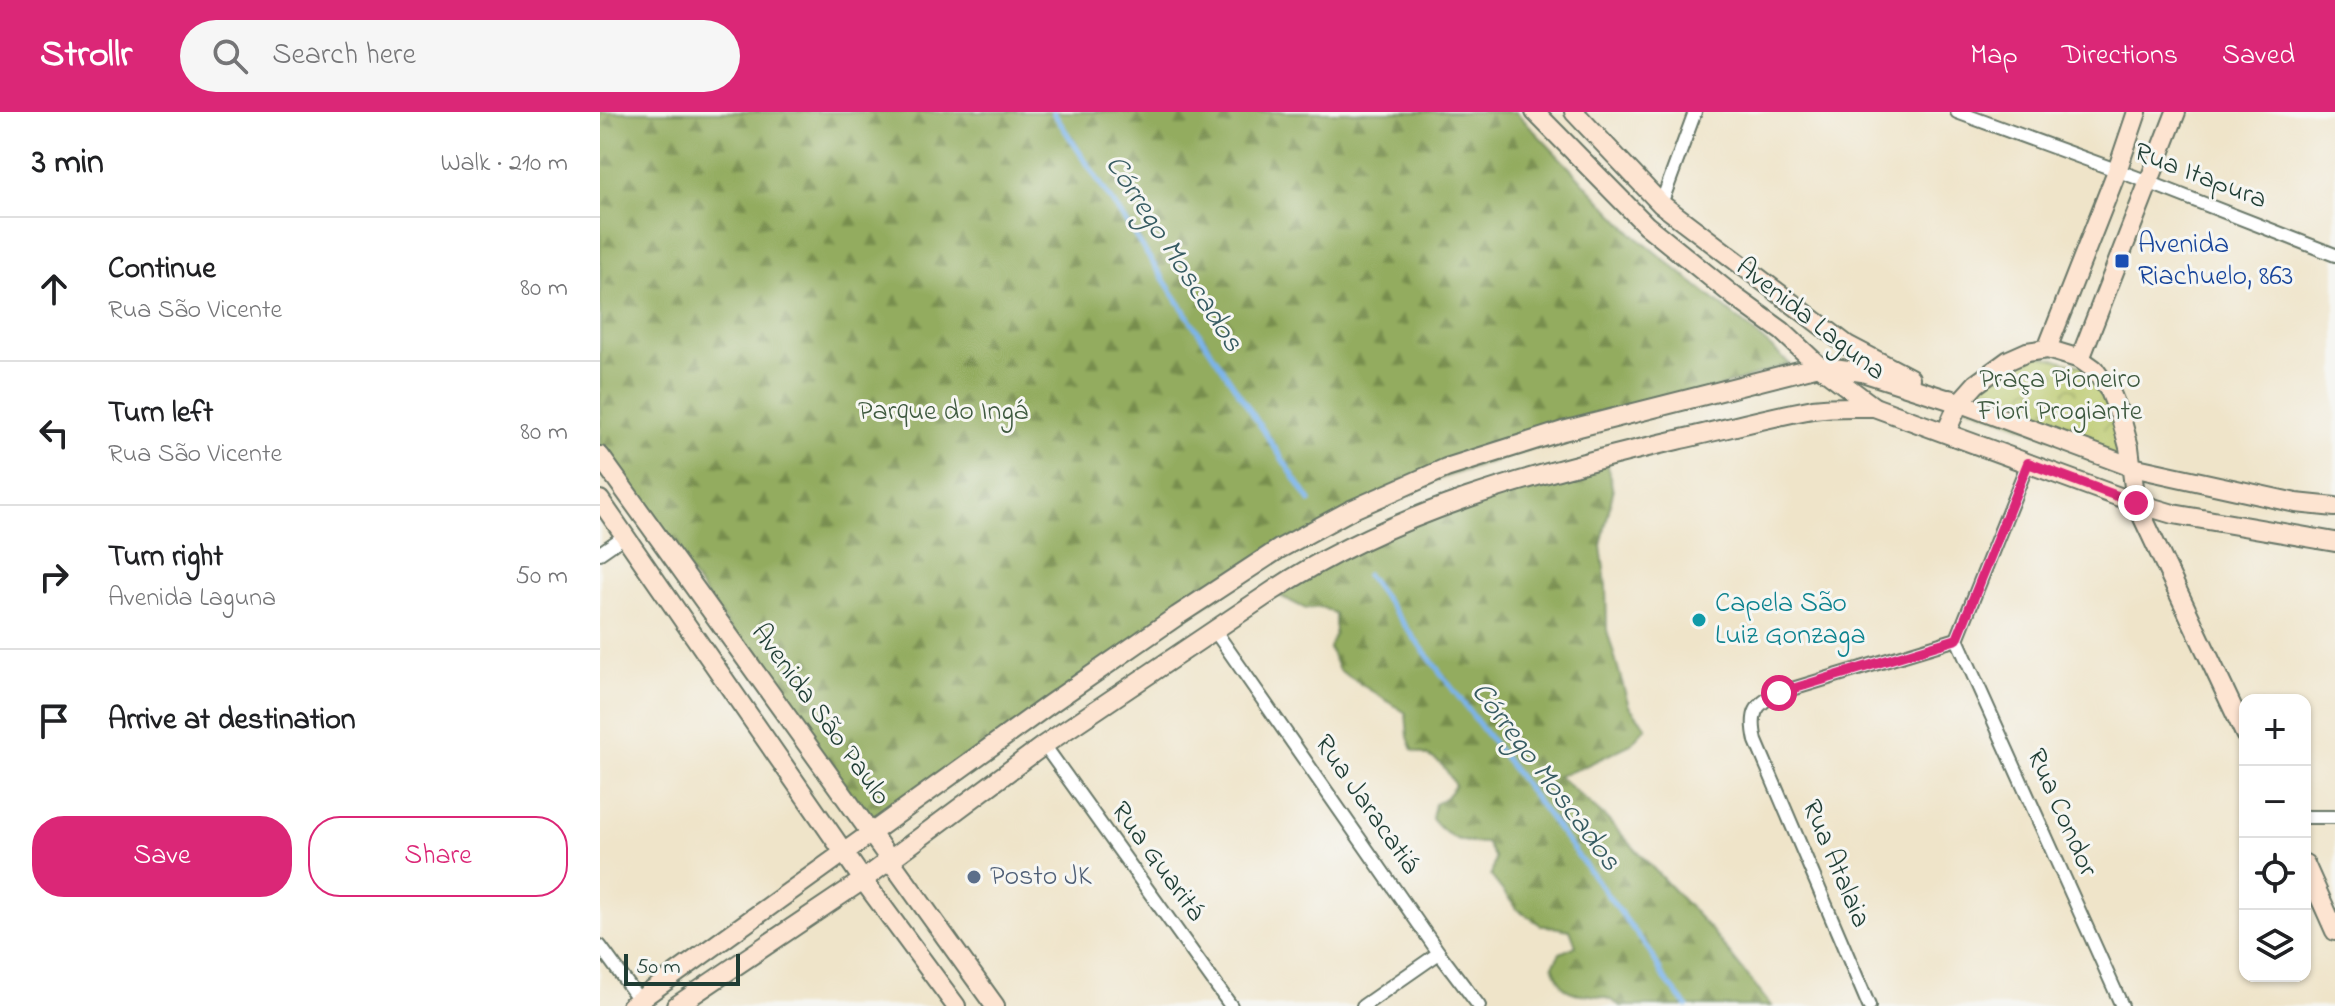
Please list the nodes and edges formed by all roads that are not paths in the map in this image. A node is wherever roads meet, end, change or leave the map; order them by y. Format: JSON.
{"nodes":[{"id":1,"x":1535,"y":112,"type":"edge"},
{"id":2,"x":1574,"y":112,"type":"edge"},
{"id":3,"x":1695,"y":112,"type":"edge"},
{"id":4,"x":1957,"y":112,"type":"edge"},
{"id":5,"x":2137,"y":112,"type":"edge"},
{"id":6,"x":2176,"y":112,"type":"edge"},
{"id":7,"x":2117,"y":171,"type":"junction"},
{"id":8,"x":2148,"y":183,"type":"junction"},
{"id":9,"x":1661,"y":204,"type":"junction"},
{"id":10,"x":2335,"y":255,"type":"edge"},
{"id":11,"x":2047,"y":349,"type":"junction"},
{"id":12,"x":2080,"y":359,"type":"junction"},
{"id":13,"x":1819,"y":366,"type":"junction"},
{"id":14,"x":1959,"y":403,"type":"junction"},
{"id":15,"x":1874,"y":407,"type":"junction"},
{"id":16,"x":1946,"y":432,"type":"junction"},
{"id":17,"x":600,"y":456,"type":"edge"},
{"id":18,"x":2028,"y":463,"type":"junction"},
{"id":19,"x":2132,"y":467,"type":"junction"},
{"id":20,"x":600,"y":500,"type":"edge"},
{"id":21,"x":2136,"y":503,"type":"junction"},
{"id":22,"x":2335,"y":507,"type":"edge"},
{"id":23,"x":626,"y":535,"type":"junction"},
{"id":24,"x":2335,"y":542,"type":"edge"},
{"id":25,"x":600,"y":553,"type":"edge"},
{"id":26,"x":1215,"y":631,"type":"junction"},
{"id":27,"x":1957,"y":639,"type":"junction"},
{"id":28,"x":2239,"y":721,"type":"edge"},
{"id":29,"x":1044,"y":745,"type":"junction"},
{"id":30,"x":2311,"y":817,"type":"edge"},
{"id":31,"x":2335,"y":817,"type":"edge"},
{"id":32,"x":871,"y":834,"type":"junction"},
{"id":33,"x":844,"y":852,"type":"junction"},
{"id":34,"x":889,"y":861,"type":"junction"},
{"id":35,"x":2311,"y":877,"type":"edge"},
{"id":36,"x":863,"y":880,"type":"junction"},
{"id":37,"x":2335,"y":931,"type":"edge"},
{"id":38,"x":600,"y":946,"type":"edge"},
{"id":39,"x":1439,"y":953,"type":"junction"},
{"id":40,"x":638,"y":1004,"type":"edge"},
{"id":41,"x":676,"y":1006,"type":"edge"},
{"id":42,"x":956,"y":1006,"type":"edge"},
{"id":43,"x":995,"y":1006,"type":"edge"},
{"id":44,"x":1231,"y":1006,"type":"edge"},
{"id":45,"x":1363,"y":1006,"type":"edge"},
{"id":46,"x":1479,"y":1006,"type":"edge"},
{"id":47,"x":1869,"y":1006,"type":"edge"},
{"id":48,"x":2122,"y":1006,"type":"edge"}],
"edges":[{"from":1,"to":13,"type":"main road","name":"Avenida Laguna"},
{"from":2,"to":9,"type":"main road","name":"Avenida Laguna"},
{"from":3,"to":9,"type":"street"},
{"from":4,"to":7,"type":"street","name":"Rua Itapura"},
{"from":5,"to":7,"type":"main road"},
{"from":6,"to":8,"type":"main road"},
{"from":7,"to":8,"type":"street","name":"Rua Itapura"},
{"from":7,"to":11,"type":"main road"},
{"from":8,"to":10,"type":"street","name":"Rua Itapura"},
{"from":8,"to":12,"type":"main road"},
{"from":9,"to":14,"type":"main road","name":"Avenida Laguna"},
{"from":11,"to":12,"type":"main road"},
{"from":11,"to":14,"type":"main road"},
{"from":12,"to":19,"type":"main road"},
{"from":13,"to":14,"type":"main road"},
{"from":13,"to":15,"type":"main road","name":"Avenida Laguna"},
{"from":13,"to":32,"type":"main road"},
{"from":14,"to":16,"type":"main road"},
{"from":14,"to":19,"type":"main road","name":"Avenida Laguna"},
{"from":15,"to":16,"type":"main road","name":"Avenida Laguna"},
{"from":15,"to":26,"type":"main road"},
{"from":16,"to":18,"type":"main road","name":"Avenida Laguna"},
{"from":17,"to":32,"type":"main road","name":"Avenida São Paulo"},
{"from":18,"to":21,"type":"main road","name":"Avenida Laguna"},
{"from":18,"to":27,"type":"street"},
{"from":19,"to":21,"type":"main road"},
{"from":19,"to":22,"type":"main road","name":"Avenida Laguna"},
{"from":20,"to":23,"type":"main road","name":"Avenida São Paulo"},
{"from":21,"to":24,"type":"main road","name":"Avenida Laguna"},
{"from":21,"to":28,"type":"main road"},
{"from":23,"to":25,"type":"street"},
{"from":23,"to":33,"type":"main road","name":"Avenida São Paulo"},
{"from":26,"to":29,"type":"main road"},
{"from":26,"to":39,"type":"street","name":"Rua Jaracatiá"},
{"from":27,"to":47,"type":"street","name":"Rua Atalaia"},
{"from":27,"to":48,"type":"street","name":"Rua Condor"},
{"from":29,"to":34,"type":"main road"},
{"from":29,"to":44,"type":"street","name":"Rua Guaritá"},
{"from":30,"to":31,"type":"street"},
{"from":32,"to":33,"type":"main road"},
{"from":32,"to":34,"type":"main road","name":"Avenida São Paulo"},
{"from":33,"to":36,"type":"main road","name":"Avenida São Paulo"},
{"from":33,"to":40,"type":"main road"},
{"from":34,"to":36,"type":"main road"},
{"from":34,"to":43,"type":"main road","name":"Avenida São Paulo"},
{"from":35,"to":37,"type":"main road"},
{"from":36,"to":41,"type":"main road"},
{"from":36,"to":42,"type":"main road","name":"Avenida São Paulo"},
{"from":38,"to":40,"type":"street"},
{"from":39,"to":45,"type":"street"},
{"from":39,"to":46,"type":"street","name":"Rua Jaracatiá"}]}
